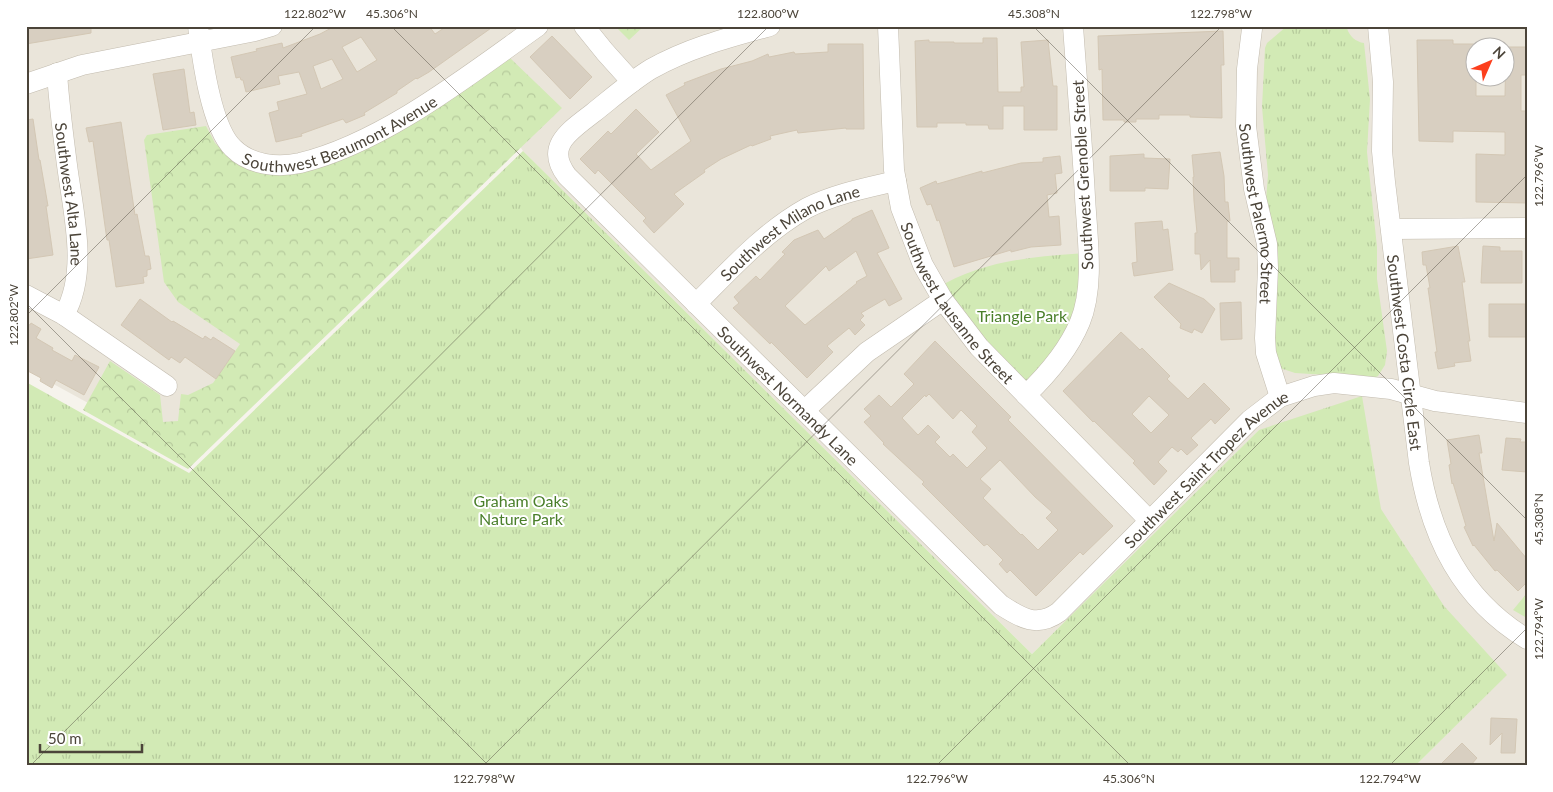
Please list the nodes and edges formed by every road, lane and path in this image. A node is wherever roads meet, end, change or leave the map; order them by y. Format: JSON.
{"nodes":[{"id":1,"x":272,"y":26,"type":"edge"},
{"id":2,"x":538,"y":26,"type":"edge"},
{"id":3,"x":584,"y":26,"type":"edge"},
{"id":4,"x":770,"y":26,"type":"edge"},
{"id":5,"x":888,"y":26,"type":"edge"},
{"id":6,"x":1073,"y":26,"type":"edge"},
{"id":7,"x":1378,"y":26,"type":"edge"},
{"id":8,"x":1254,"y":27,"type":"edge"},
{"id":9,"x":199,"y":34,"type":"edge"},
{"id":10,"x":57,"y":73,"type":"junction"},
{"id":11,"x":632,"y":82,"type":"junction"},
{"id":12,"x":26,"y":84,"type":"edge"},
{"id":13,"x":896,"y":181,"type":"junction"},
{"id":14,"x":1527,"y":228,"type":"edge"},
{"id":15,"x":1390,"y":229,"type":"junction"},
{"id":16,"x":26,"y":296,"type":"edge"},
{"id":17,"x":943,"y":300,"type":"junction"},
{"id":18,"x":696,"y":304,"type":"junction"},
{"id":19,"x":64,"y":316,"type":"junction"},
{"id":20,"x":166,"y":386,"type":"dead end"},
{"id":21,"x":1411,"y":394,"type":"junction"},
{"id":22,"x":1026,"y":396,"type":"junction"},
{"id":23,"x":1280,"y":397,"type":"junction"},
{"id":24,"x":805,"y":410,"type":"junction"},
{"id":25,"x":1527,"y":413,"type":"edge"},
{"id":26,"x":1149,"y":520,"type":"junction"},
{"id":27,"x":1029,"y":620,"type":"joint"},
{"id":28,"x":1527,"y":639,"type":"edge"}],
"edges":[{"from":1,"to":9,"type":"street"},
{"from":2,"to":9,"type":"street","name":"Southwest Beaumont Avenue"},
{"from":3,"to":11,"type":"street"},
{"from":4,"to":11,"type":"street"},
{"from":5,"to":13,"type":"street","name":"Southwest Lausanne Street"},
{"from":6,"to":22,"type":"street","name":"Southwest Grenoble Street"},
{"from":7,"to":15,"type":"street","name":"Southwest Costa Circle East"},
{"from":8,"to":23,"type":"street","name":"Southwest Palermo Street"},
{"from":9,"to":10,"type":"street"},
{"from":10,"to":12,"type":"street"},
{"from":10,"to":19,"type":"street","name":"Southwest Alta Lane"},
{"from":11,"to":18,"type":"street","name":"Southwest Normandy Lane"},
{"from":13,"to":17,"type":"street","name":"Southwest Lausanne Street"},
{"from":13,"to":18,"type":"street","name":"Southwest Milano Lane"},
{"from":14,"to":15,"type":"street"},
{"from":15,"to":21,"type":"street","name":"Southwest Costa Circle East"},
{"from":16,"to":19,"type":"street"},
{"from":17,"to":22,"type":"street","name":"Southwest Lausanne Street"},
{"from":17,"to":24,"type":"street"},
{"from":18,"to":24,"type":"street","name":"Southwest Normandy Lane"},
{"from":19,"to":20,"type":"street"},
{"from":21,"to":23,"type":"street","name":"Southwest Saint Tropez Avenue"},
{"from":21,"to":25,"type":"street","name":"Southwest Saint Tropez Avenue"},
{"from":21,"to":28,"type":"street","name":"Southwest Costa Circle East"},
{"from":22,"to":26,"type":"street","name":"Southwest Lausanne Street"},
{"from":23,"to":26,"type":"street","name":"Southwest Saint Tropez Avenue"},
{"from":24,"to":27,"type":"street","name":"Southwest Normandy Lane"},
{"from":26,"to":27,"type":"street","name":"Southwest Saint Tropez Avenue"}]}
